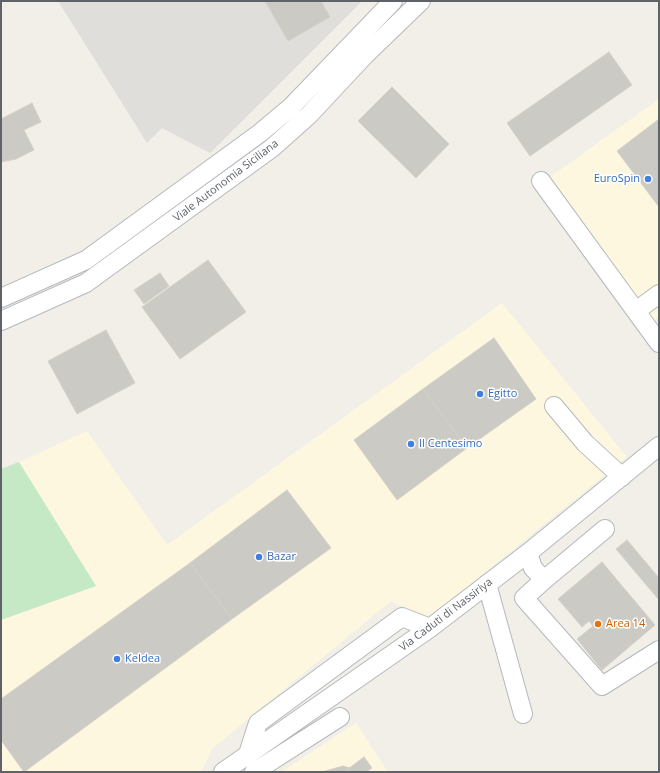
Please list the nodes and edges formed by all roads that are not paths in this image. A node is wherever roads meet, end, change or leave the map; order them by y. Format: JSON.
{"nodes":[{"id":1,"x":393,"y":1,"type":"edge"},
{"id":2,"x":421,"y":1,"type":"edge"},
{"id":3,"x":541,"y":181,"type":"dead end"},
{"id":4,"x":130,"y":229,"type":"junction"},
{"id":5,"x":141,"y":244,"type":"junction"},
{"id":6,"x":659,"y":294,"type":"edge"},
{"id":7,"x":1,"y":298,"type":"edge"},
{"id":8,"x":636,"y":311,"type":"junction"},
{"id":9,"x":1,"y":321,"type":"edge"},
{"id":10,"x":659,"y":343,"type":"edge"},
{"id":11,"x":554,"y":406,"type":"dead end"},
{"id":12,"x":659,"y":446,"type":"edge"},
{"id":13,"x":622,"y":477,"type":"junction"},
{"id":14,"x":604,"y":529,"type":"dead end"},
{"id":15,"x":528,"y":553,"type":"junction"},
{"id":16,"x":544,"y":580,"type":"junction"},
{"id":17,"x":488,"y":584,"type":"junction"},
{"id":18,"x":430,"y":628,"type":"junction"},
{"id":19,"x":659,"y":650,"type":"edge"},
{"id":20,"x":523,"y":714,"type":"dead end"},
{"id":21,"x":303,"y":717,"type":"junction"},
{"id":22,"x":340,"y":717,"type":"dead end"},
{"id":23,"x":272,"y":739,"type":"junction"},
{"id":24,"x":298,"y":744,"type":"junction"},
{"id":25,"x":250,"y":764,"type":"edge"},
{"id":26,"x":223,"y":772,"type":"edge"}],
"edges":[{"from":1,"to":4,"type":"street","name":"Viale Autonomia Siciliana"},
{"from":2,"to":5,"type":"street","name":"Viale Autonomia Siciliana"},
{"from":3,"to":8,"type":"street"},
{"from":4,"to":5,"type":"street"},
{"from":4,"to":7,"type":"street","name":"Viale Autonomia Siciliana"},
{"from":5,"to":9,"type":"street","name":"Viale Autonomia Siciliana"},
{"from":6,"to":8,"type":"street"},
{"from":8,"to":10,"type":"street"},
{"from":11,"to":13,"type":"street"},
{"from":12,"to":13,"type":"street","name":"Via Caduti di Nassiriya"},
{"from":13,"to":15,"type":"street","name":"Via Caduti di Nassiriya"},
{"from":14,"to":16,"type":"street"},
{"from":15,"to":16,"type":"street"},
{"from":15,"to":17,"type":"street","name":"Via Caduti di Nassiriya"},
{"from":16,"to":19,"type":"street"},
{"from":17,"to":18,"type":"street","name":"Via Caduti di Nassiriya"},
{"from":17,"to":20,"type":"street"},
{"from":18,"to":21,"type":"street","name":"Via Caduti di Nassiriya"},
{"from":18,"to":25,"type":"street"},
{"from":21,"to":23,"type":"street","name":"Via Caduti di Nassiriya"},
{"from":21,"to":24,"type":"street"},
{"from":22,"to":24,"type":"street"},
{"from":23,"to":24,"type":"street"},
{"from":23,"to":25,"type":"street","name":"Via Caduti di Nassiriya"},
{"from":24,"to":25,"type":"street"},
{"from":25,"to":26,"type":"street","name":"Via Caduti di Nassiriya"}]}
